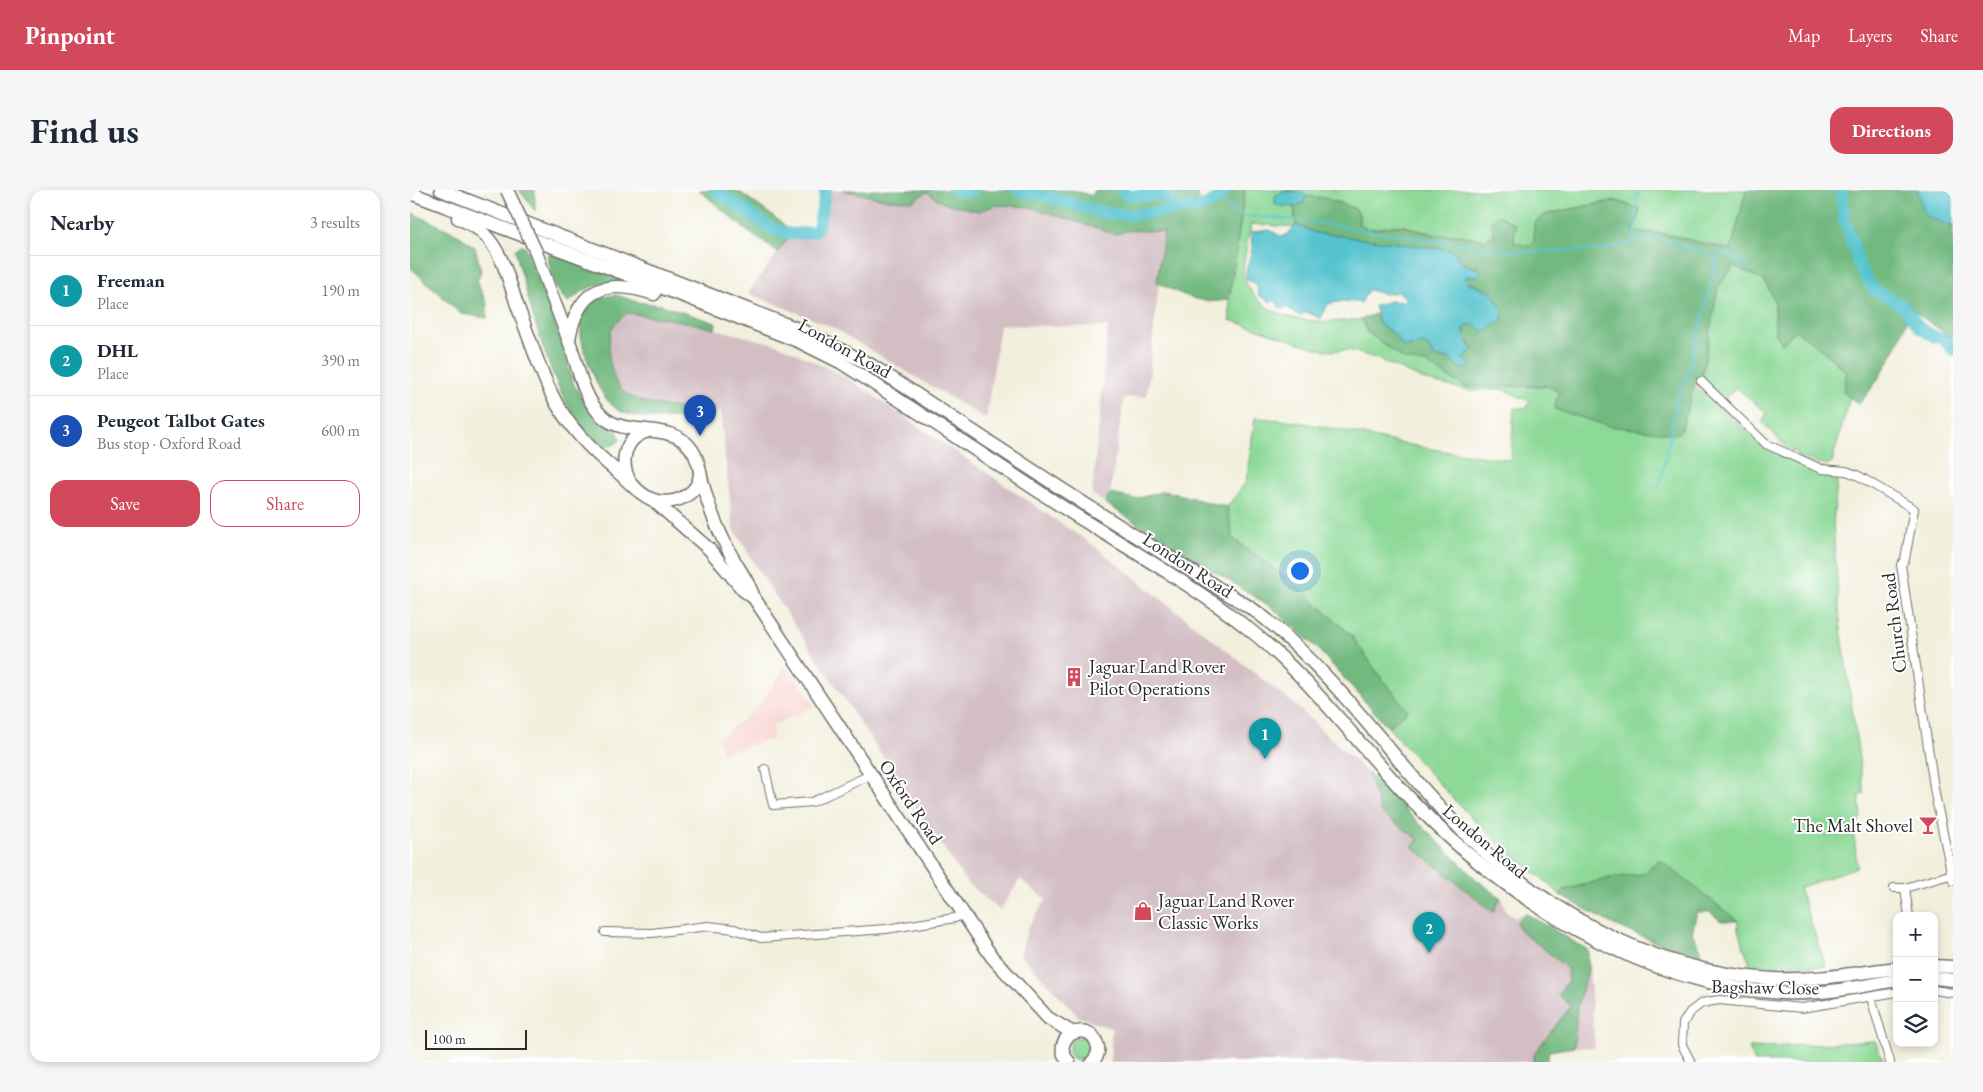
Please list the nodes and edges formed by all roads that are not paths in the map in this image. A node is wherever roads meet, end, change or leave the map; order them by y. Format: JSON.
{"nodes":[{"id":1,"x":441,"y":190,"type":"edge"},
{"id":2,"x":507,"y":190,"type":"edge"},
{"id":3,"x":410,"y":193,"type":"edge"},
{"id":4,"x":410,"y":198,"type":"edge"},
{"id":5,"x":762,"y":326,"type":"junction"},
{"id":6,"x":569,"y":340,"type":"junction"},
{"id":7,"x":1701,"y":381,"type":"dead end"},
{"id":8,"x":651,"y":430,"type":"junction"},
{"id":9,"x":700,"y":470,"type":"junction"},
{"id":10,"x":632,"y":484,"type":"junction"},
{"id":11,"x":654,"y":500,"type":"junction"},
{"id":12,"x":754,"y":598,"type":"junction"},
{"id":13,"x":765,"y":769,"type":"dead end"},
{"id":14,"x":870,"y":775,"type":"junction"},
{"id":15,"x":1953,"y":877,"type":"edge"},
{"id":16,"x":1894,"y":888,"type":"dead end"},
{"id":17,"x":1905,"y":888,"type":"junction"},
{"id":18,"x":1908,"y":912,"type":"edge"},
{"id":19,"x":963,"y":914,"type":"junction"},
{"id":20,"x":605,"y":932,"type":"dead end"},
{"id":21,"x":1938,"y":966,"type":"edge"},
{"id":22,"x":1953,"y":967,"type":"edge"},
{"id":23,"x":1893,"y":968,"type":"edge"},
{"id":24,"x":1938,"y":978,"type":"edge"},
{"id":25,"x":1953,"y":980,"type":"edge"},
{"id":26,"x":1893,"y":981,"type":"edge"},
{"id":27,"x":1938,"y":990,"type":"edge"},
{"id":28,"x":1953,"y":992,"type":"edge"},
{"id":29,"x":1893,"y":993,"type":"edge"},
{"id":30,"x":1871,"y":998,"type":"junction"},
{"id":31,"x":1048,"y":1018,"type":"junction"},
{"id":32,"x":1073,"y":1033,"type":"junction"},
{"id":33,"x":1063,"y":1049,"type":"junction"},
{"id":34,"x":1096,"y":1059,"type":"edge"},
{"id":35,"x":1069,"y":1062,"type":"edge"},
{"id":36,"x":1691,"y":1062,"type":"edge"},
{"id":37,"x":1890,"y":1062,"type":"edge"}],
"edges":[{"from":1,"to":23,"type":"highway","name":"London Road"},
{"from":2,"to":6,"type":"highway","bridge":true},
{"from":3,"to":5,"type":"highway","name":"London Road"},
{"from":4,"to":10,"type":"highway"},
{"from":5,"to":6,"type":"highway"},
{"from":5,"to":26,"type":"highway","name":"London Road"},
{"from":6,"to":8,"type":"highway"},
{"from":7,"to":15,"type":"street","name":"Church Road"},
{"from":8,"to":9,"type":"highway"},
{"from":8,"to":10,"type":"highway"},
{"from":9,"to":11,"type":"highway"},
{"from":9,"to":12,"type":"highway","name":"Oxford Road"},
{"from":10,"to":11,"type":"highway"},
{"from":11,"to":12,"type":"highway","name":"Oxford Road"},
{"from":12,"to":14,"type":"highway","name":"Oxford Road"},
{"from":13,"to":14,"type":"street"},
{"from":14,"to":19,"type":"highway","name":"Oxford Road"},
{"from":15,"to":17,"type":"street"},
{"from":16,"to":17,"type":"street"},
{"from":17,"to":18,"type":"street"},
{"from":19,"to":20,"type":"street"},
{"from":19,"to":31,"type":"highway","name":"Oxford Road"},
{"from":21,"to":22,"type":"highway"},
{"from":24,"to":25,"type":"highway"},
{"from":27,"to":28,"type":"street"},
{"from":29,"to":30,"type":"street","name":"Bagshaw Close"},
{"from":30,"to":36,"type":"street","name":"Bagshaw Close"},
{"from":30,"to":37,"type":"street"},
{"from":31,"to":32,"type":"highway","name":"Oxford Road"},
{"from":31,"to":33,"type":"highway","name":"Oxford Road"},
{"from":32,"to":33,"type":"highway"},
{"from":32,"to":34,"type":"highway","name":"Oxford Road"},
{"from":33,"to":35,"type":"highway","name":"Oxford Road"}]}
